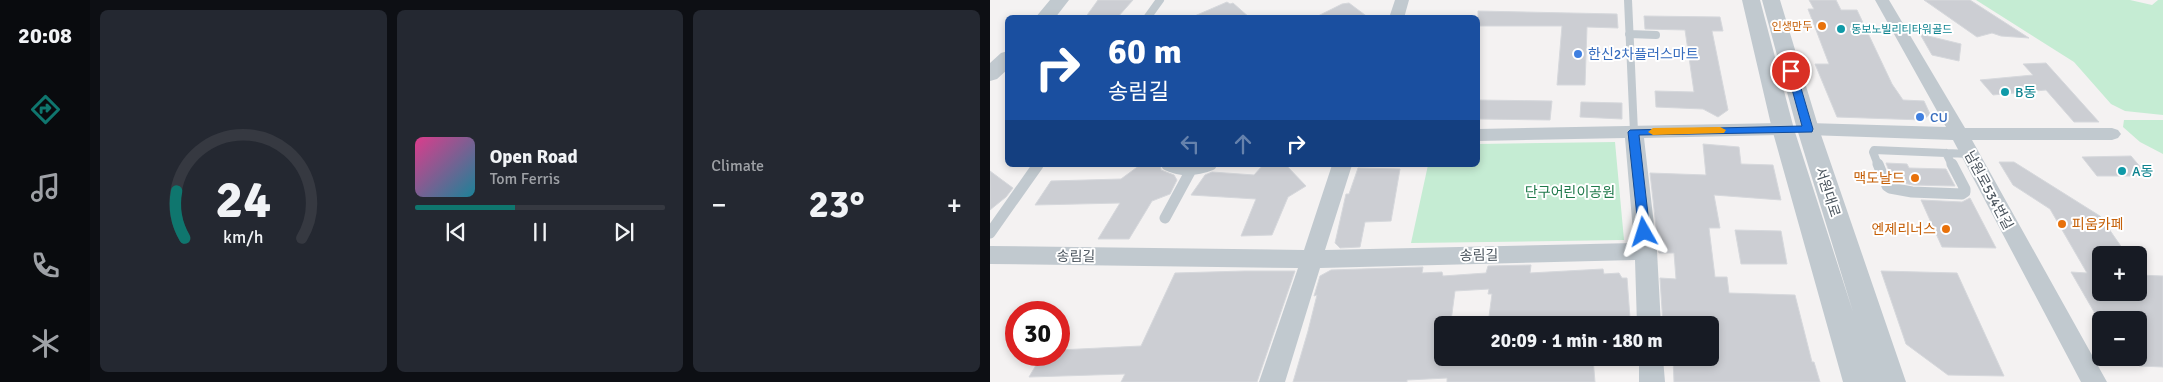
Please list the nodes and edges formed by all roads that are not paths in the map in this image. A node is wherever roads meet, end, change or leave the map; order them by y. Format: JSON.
{"nodes":[{"id":1,"x":1060,"y":0,"type":"edge"},
{"id":2,"x":1160,"y":0,"type":"edge"},
{"id":3,"x":1402,"y":0,"type":"edge"},
{"id":4,"x":1628,"y":0,"type":"edge"},
{"id":5,"x":1751,"y":0,"type":"edge"},
{"id":6,"x":1771,"y":0,"type":"edge"},
{"id":7,"x":1882,"y":0,"type":"edge"},
{"id":8,"x":1047,"y":15,"type":"edge"},
{"id":9,"x":1149,"y":15,"type":"edge"},
{"id":10,"x":1397,"y":15,"type":"edge"},
{"id":11,"x":1629,"y":34,"type":"junction"},
{"id":12,"x":1656,"y":35,"type":"dead end"},
{"id":13,"x":1005,"y":60,"type":"edge"},
{"id":14,"x":990,"y":75,"type":"edge"},
{"id":15,"x":1796,"y":129,"type":"junction"},
{"id":16,"x":1634,"y":132,"type":"junction"},
{"id":17,"x":1959,"y":134,"type":"junction"},
{"id":18,"x":2112,"y":134,"type":"dead end"},
{"id":19,"x":1480,"y":135,"type":"edge"},
{"id":20,"x":1946,"y":153,"type":"junction"},
{"id":21,"x":1970,"y":154,"type":"junction"},
{"id":22,"x":1037,"y":167,"type":"edge"},
{"id":23,"x":1171,"y":167,"type":"edge"},
{"id":24,"x":1203,"y":167,"type":"edge"},
{"id":25,"x":1341,"y":167,"type":"edge"},
{"id":26,"x":1190,"y":170,"type":"junction"},
{"id":27,"x":1166,"y":218,"type":"dead end"},
{"id":28,"x":990,"y":233,"type":"edge"},
{"id":29,"x":1646,"y":251,"type":"junction"},
{"id":30,"x":990,"y":255,"type":"edge"},
{"id":31,"x":1312,"y":259,"type":"junction"},
{"id":32,"x":1650,"y":316,"type":"edge"},
{"id":33,"x":1651,"y":366,"type":"edge"},
{"id":34,"x":1272,"y":382,"type":"edge"},
{"id":35,"x":1652,"y":382,"type":"edge"},
{"id":36,"x":1859,"y":382,"type":"edge"},
{"id":37,"x":1890,"y":382,"type":"edge"},
{"id":38,"x":2094,"y":382,"type":"edge"}],
"edges":[{"from":1,"to":8,"type":"street"},
{"from":2,"to":9,"type":"lane"},
{"from":3,"to":10,"type":"street"},
{"from":4,"to":11,"type":"lane"},
{"from":5,"to":15,"type":"street","name":"서원대로"},
{"from":6,"to":15,"type":"street","name":"서원대로"},
{"from":7,"to":17,"type":"street","name":"남원로534번길"},
{"from":11,"to":12,"type":"lane"},
{"from":11,"to":16,"type":"lane"},
{"from":13,"to":14,"type":"street"},
{"from":15,"to":16,"type":"street"},
{"from":15,"to":17,"type":"street"},
{"from":15,"to":36,"type":"street","name":"서원대로"},
{"from":15,"to":37,"type":"street","name":"서원대로"},
{"from":16,"to":19,"type":"street"},
{"from":16,"to":29,"type":"street"},
{"from":17,"to":18,"type":"street"},
{"from":17,"to":21,"type":"street","name":"남원로534번길"},
{"from":20,"to":20,"type":"lane"},
{"from":20,"to":21,"type":"lane"},
{"from":21,"to":38,"type":"street","name":"남원로534번길"},
{"from":22,"to":28,"type":"lane"},
{"from":23,"to":26,"type":"lane"},
{"from":24,"to":26,"type":"lane"},
{"from":25,"to":31,"type":"street"},
{"from":26,"to":27,"type":"lane"},
{"from":29,"to":31,"type":"street","name":"송림길"},
{"from":29,"to":32,"type":"street"},
{"from":30,"to":31,"type":"street","name":"송림길"},
{"from":31,"to":34,"type":"street"},
{"from":33,"to":35,"type":"street"}]}
